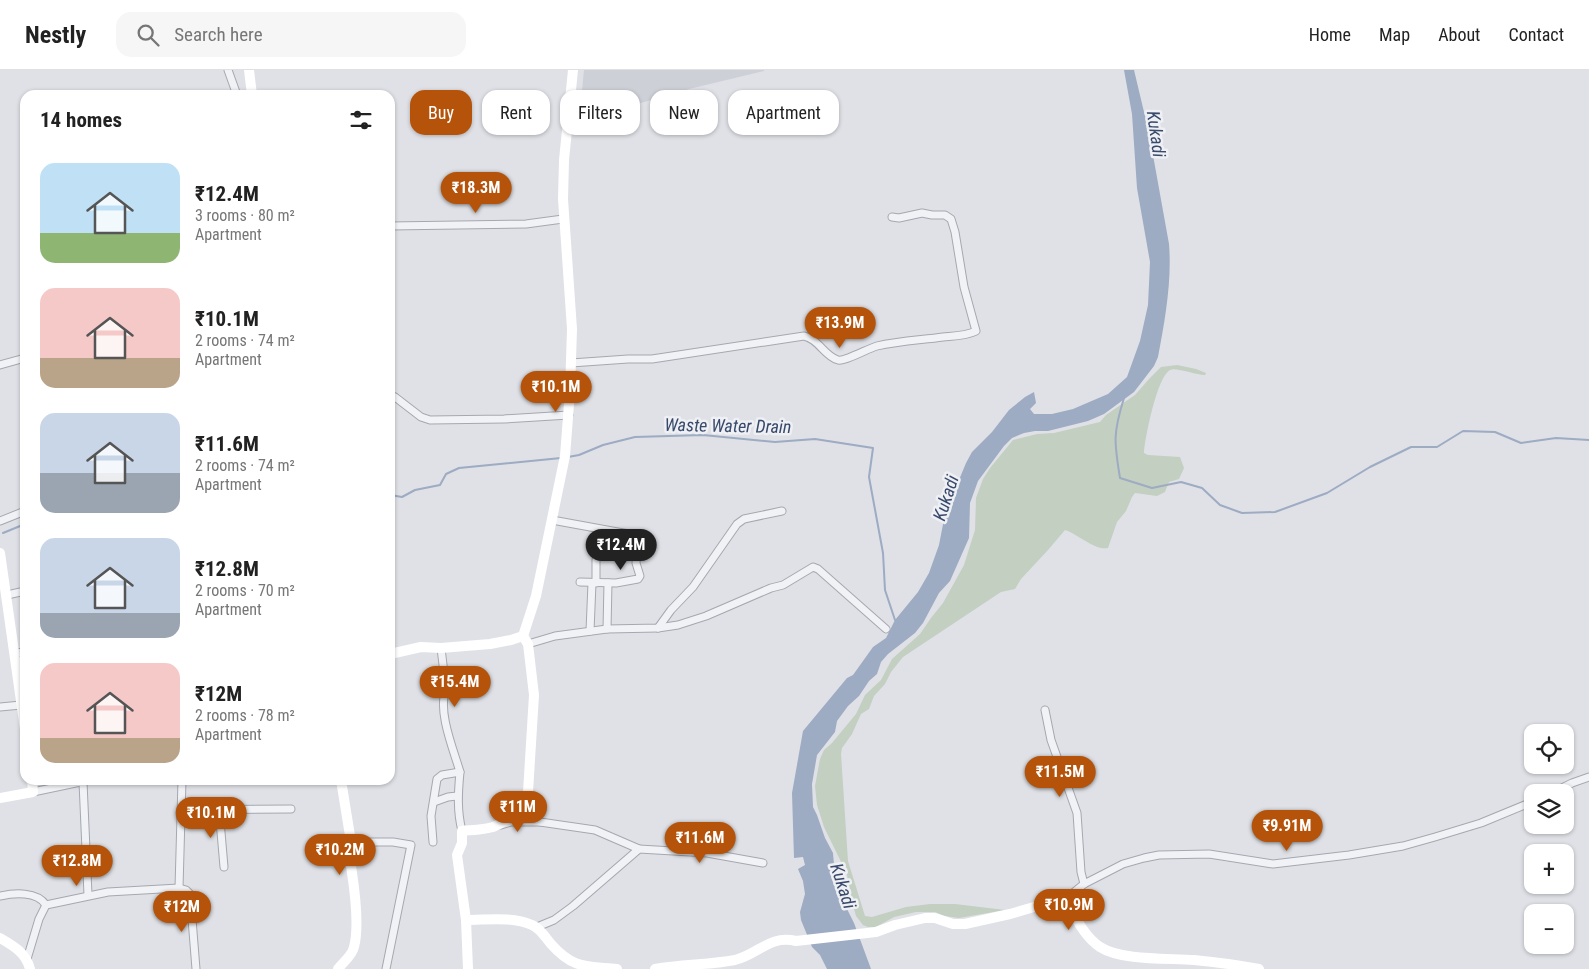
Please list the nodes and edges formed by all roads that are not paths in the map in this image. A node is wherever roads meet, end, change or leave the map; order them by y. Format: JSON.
{"nodes":[{"id":1,"x":228,"y":70,"type":"edge"},
{"id":2,"x":249,"y":70,"type":"edge"},
{"id":3,"x":573,"y":70,"type":"edge"},
{"id":4,"x":235,"y":90,"type":"edge"},
{"id":5,"x":251,"y":90,"type":"edge"},
{"id":6,"x":892,"y":218,"type":"dead end"},
{"id":7,"x":563,"y":220,"type":"junction"},
{"id":8,"x":395,"y":226,"type":"edge"},
{"id":9,"x":20,"y":359,"type":"edge"},
{"id":10,"x":571,"y":362,"type":"junction"},
{"id":11,"x":0,"y":365,"type":"edge"},
{"id":12,"x":395,"y":399,"type":"edge"},
{"id":13,"x":568,"y":415,"type":"junction"},
{"id":14,"x":782,"y":511,"type":"dead end"},
{"id":15,"x":20,"y":513,"type":"edge"},
{"id":16,"x":552,"y":520,"type":"junction"},
{"id":17,"x":0,"y":521,"type":"edge"},
{"id":18,"x":0,"y":553,"type":"edge"},
{"id":19,"x":596,"y":560,"type":"dead end"},
{"id":20,"x":580,"y":582,"type":"dead end"},
{"id":21,"x":594,"y":583,"type":"junction"},
{"id":22,"x":608,"y":583,"type":"junction"},
{"id":23,"x":20,"y":592,"type":"edge"},
{"id":24,"x":7,"y":595,"type":"junction"},
{"id":25,"x":658,"y":628,"type":"junction"},
{"id":26,"x":607,"y":629,"type":"junction"},
{"id":27,"x":886,"y":629,"type":"dead end"},
{"id":28,"x":590,"y":632,"type":"junction"},
{"id":29,"x":525,"y":640,"type":"junction"},
{"id":30,"x":441,"y":648,"type":"junction"},
{"id":31,"x":20,"y":653,"type":"edge"},
{"id":32,"x":395,"y":653,"type":"edge"},
{"id":33,"x":20,"y":705,"type":"edge"},
{"id":34,"x":0,"y":707,"type":"edge"},
{"id":35,"x":1045,"y":710,"type":"dead end"},
{"id":36,"x":460,"y":772,"type":"junction"},
{"id":37,"x":1589,"y":777,"type":"edge"},
{"id":38,"x":1570,"y":784,"type":"edge"},
{"id":39,"x":32,"y":785,"type":"edge"},
{"id":40,"x":67,"y":785,"type":"edge"},
{"id":41,"x":86,"y":785,"type":"edge"},
{"id":42,"x":182,"y":785,"type":"edge"},
{"id":43,"x":342,"y":785,"type":"edge"},
{"id":44,"x":33,"y":792,"type":"junction"},
{"id":45,"x":528,"y":792,"type":"junction"},
{"id":46,"x":458,"y":796,"type":"junction"},
{"id":47,"x":0,"y":798,"type":"edge"},
{"id":48,"x":434,"y":802,"type":"junction"},
{"id":49,"x":1524,"y":805,"type":"edge"},
{"id":50,"x":291,"y":809,"type":"dead end"},
{"id":51,"x":181,"y":810,"type":"junction"},
{"id":52,"x":219,"y":810,"type":"junction"},
{"id":53,"x":540,"y":822,"type":"junction"},
{"id":54,"x":493,"y":827,"type":"junction"},
{"id":55,"x":462,"y":831,"type":"junction"},
{"id":56,"x":351,"y":842,"type":"junction"},
{"id":57,"x":433,"y":842,"type":"dead end"},
{"id":58,"x":639,"y":850,"type":"junction"},
{"id":59,"x":763,"y":863,"type":"dead end"},
{"id":60,"x":224,"y":867,"type":"dead end"},
{"id":61,"x":1084,"y":884,"type":"junction"},
{"id":62,"x":179,"y":888,"type":"junction"},
{"id":63,"x":88,"y":895,"type":"junction"},
{"id":64,"x":0,"y":896,"type":"edge"},
{"id":65,"x":1069,"y":904,"type":"junction"},
{"id":66,"x":46,"y":905,"type":"junction"},
{"id":67,"x":466,"y":920,"type":"junction"},
{"id":68,"x":537,"y":928,"type":"junction"},
{"id":69,"x":0,"y":938,"type":"edge"},
{"id":70,"x":28,"y":964,"type":"edge"},
{"id":71,"x":196,"y":969,"type":"edge"},
{"id":72,"x":338,"y":969,"type":"edge"},
{"id":73,"x":386,"y":969,"type":"edge"},
{"id":74,"x":468,"y":969,"type":"edge"},
{"id":75,"x":617,"y":969,"type":"edge"},
{"id":76,"x":655,"y":969,"type":"edge"},
{"id":77,"x":1259,"y":969,"type":"edge"}],
"edges":[{"from":1,"to":4,"type":"street"},
{"from":2,"to":5,"type":"street"},
{"from":3,"to":7,"type":"street"},
{"from":6,"to":10,"type":"street"},
{"from":7,"to":8,"type":"street"},
{"from":7,"to":10,"type":"street"},
{"from":9,"to":11,"type":"street"},
{"from":10,"to":13,"type":"street"},
{"from":12,"to":13,"type":"street"},
{"from":13,"to":16,"type":"street"},
{"from":14,"to":25,"type":"street"},
{"from":15,"to":17,"type":"street"},
{"from":16,"to":22,"type":"street"},
{"from":16,"to":29,"type":"street"},
{"from":18,"to":24,"type":"street"},
{"from":19,"to":21,"type":"street"},
{"from":20,"to":21,"type":"street"},
{"from":21,"to":22,"type":"street"},
{"from":21,"to":28,"type":"street"},
{"from":22,"to":26,"type":"street"},
{"from":23,"to":24,"type":"street"},
{"from":24,"to":31,"type":"street"},
{"from":25,"to":26,"type":"street"},
{"from":25,"to":27,"type":"street"},
{"from":26,"to":28,"type":"street"},
{"from":28,"to":29,"type":"street"},
{"from":29,"to":30,"type":"street"},
{"from":29,"to":45,"type":"street"},
{"from":30,"to":32,"type":"street"},
{"from":30,"to":36,"type":"street"},
{"from":33,"to":34,"type":"street"},
{"from":35,"to":61,"type":"street"},
{"from":36,"to":46,"type":"street"},
{"from":36,"to":48,"type":"street"},
{"from":37,"to":38,"type":"street"},
{"from":39,"to":44,"type":"street"},
{"from":40,"to":44,"type":"street"},
{"from":41,"to":63,"type":"street"},
{"from":42,"to":51,"type":"street"},
{"from":43,"to":56,"type":"street"},
{"from":44,"to":47,"type":"street"},
{"from":45,"to":53,"type":"street"},
{"from":45,"to":54,"type":"street"},
{"from":46,"to":48,"type":"street"},
{"from":46,"to":55,"type":"street"},
{"from":48,"to":57,"type":"street"},
{"from":49,"to":61,"type":"street"},
{"from":50,"to":52,"type":"street"},
{"from":51,"to":52,"type":"street"},
{"from":51,"to":62,"type":"street"},
{"from":52,"to":60,"type":"street"},
{"from":53,"to":54,"type":"street"},
{"from":53,"to":58,"type":"street"},
{"from":54,"to":55,"type":"street"},
{"from":55,"to":67,"type":"street"},
{"from":56,"to":72,"type":"street"},
{"from":56,"to":73,"type":"street"},
{"from":58,"to":59,"type":"street"},
{"from":58,"to":68,"type":"street"},
{"from":61,"to":65,"type":"street"},
{"from":62,"to":63,"type":"street"},
{"from":62,"to":71,"type":"street"},
{"from":63,"to":66,"type":"street"},
{"from":64,"to":66,"type":"street"},
{"from":65,"to":76,"type":"street"},
{"from":65,"to":77,"type":"street"},
{"from":66,"to":70,"type":"street"},
{"from":67,"to":68,"type":"street"},
{"from":67,"to":74,"type":"street"},
{"from":68,"to":75,"type":"street"},
{"from":69,"to":70,"type":"street"}]}
